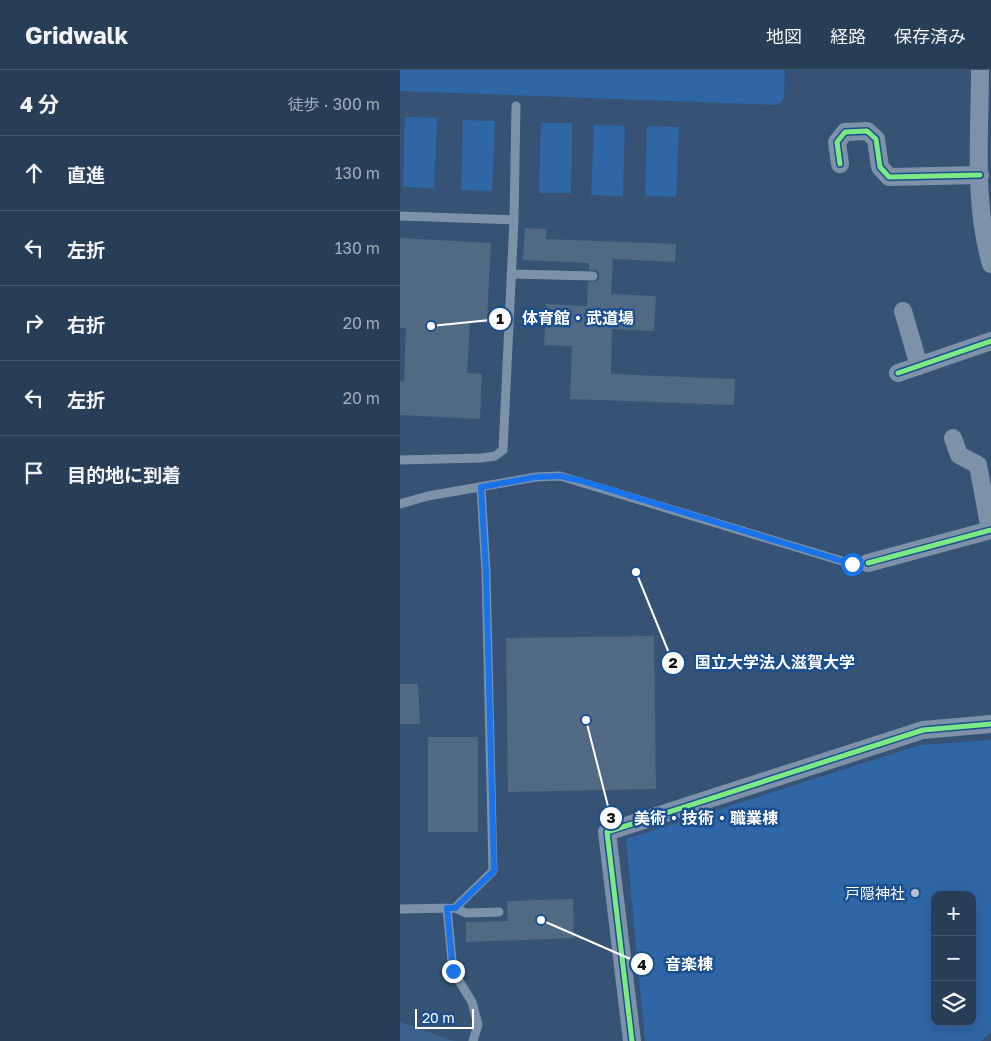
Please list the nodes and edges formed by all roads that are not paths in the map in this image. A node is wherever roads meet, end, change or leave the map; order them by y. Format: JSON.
{"nodes":[{"id":1,"x":984,"y":78,"type":"edge"},
{"id":2,"x":516,"y":106,"type":"dead end"},
{"id":3,"x":840,"y":164,"type":"dead end"},
{"id":4,"x":980,"y":175,"type":"junction"},
{"id":5,"x":400,"y":216,"type":"edge"},
{"id":6,"x":514,"y":220,"type":"junction"},
{"id":7,"x":991,"y":264,"type":"edge"},
{"id":8,"x":512,"y":274,"type":"junction"},
{"id":9,"x":593,"y":276,"type":"dead end"},
{"id":10,"x":903,"y":311,"type":"dead end"},
{"id":11,"x":991,"y":341,"type":"edge"},
{"id":12,"x":919,"y":366,"type":"junction"},
{"id":13,"x":898,"y":373,"type":"dead end"},
{"id":14,"x":953,"y":438,"type":"dead end"},
{"id":15,"x":400,"y":460,"type":"edge"},
{"id":16,"x":481,"y":487,"type":"junction"},
{"id":17,"x":400,"y":504,"type":"edge"},
{"id":18,"x":990,"y":530,"type":"edge"},
{"id":19,"x":868,"y":563,"type":"joint"},
{"id":20,"x":991,"y":724,"type":"edge"},
{"id":21,"x":451,"y":908,"type":"junction"},
{"id":22,"x":400,"y":909,"type":"edge"},
{"id":23,"x":499,"y":912,"type":"dead end"},
{"id":24,"x":473,"y":1041,"type":"edge"},
{"id":25,"x":632,"y":1041,"type":"edge"}],
"edges":[{"from":1,"to":4,"type":"street"},
{"from":2,"to":6,"type":"lane"},
{"from":3,"to":4,"type":"street"},
{"from":4,"to":7,"type":"street"},
{"from":5,"to":6,"type":"lane"},
{"from":6,"to":8,"type":"lane"},
{"from":8,"to":9,"type":"lane"},
{"from":8,"to":15,"type":"lane"},
{"from":10,"to":12,"type":"street"},
{"from":11,"to":12,"type":"street"},
{"from":12,"to":13,"type":"street"},
{"from":14,"to":18,"type":"street"},
{"from":16,"to":17,"type":"lane"},
{"from":16,"to":19,"type":"lane"},
{"from":16,"to":21,"type":"lane"},
{"from":18,"to":19,"type":"street"},
{"from":20,"to":25,"type":"street"},
{"from":21,"to":22,"type":"lane"},
{"from":21,"to":23,"type":"lane"},
{"from":21,"to":24,"type":"lane"}]}
